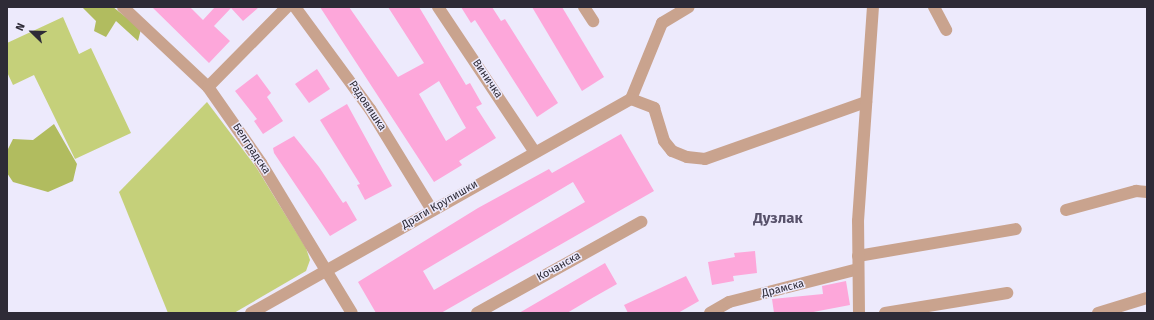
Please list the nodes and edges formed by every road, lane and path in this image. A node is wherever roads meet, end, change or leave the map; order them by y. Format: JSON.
{"nodes":[{"id":1,"x":123,"y":7,"type":"edge"},
{"id":2,"x":287,"y":7,"type":"edge"},
{"id":3,"x":295,"y":7,"type":"edge"},
{"id":4,"x":438,"y":7,"type":"edge"},
{"id":5,"x":584,"y":7,"type":"edge"},
{"id":6,"x":688,"y":7,"type":"edge"},
{"id":7,"x":874,"y":7,"type":"edge"},
{"id":8,"x":934,"y":7,"type":"edge"},
{"id":9,"x":592,"y":21,"type":"dead end"},
{"id":10,"x":946,"y":30,"type":"dead end"},
{"id":11,"x":208,"y":87,"type":"junction"},
{"id":12,"x":631,"y":99,"type":"junction"},
{"id":13,"x":866,"y":102,"type":"junction"},
{"id":14,"x":534,"y":152,"type":"junction"},
{"id":15,"x":1147,"y":192,"type":"edge"},
{"id":16,"x":432,"y":210,"type":"junction"},
{"id":17,"x":1066,"y":210,"type":"dead end"},
{"id":18,"x":641,"y":222,"type":"dead end"},
{"id":19,"x":1016,"y":229,"type":"dead end"},
{"id":20,"x":858,"y":256,"type":"junction"},
{"id":21,"x":327,"y":269,"type":"junction"},
{"id":22,"x":858,"y":269,"type":"junction"},
{"id":23,"x":1008,"y":293,"type":"dead end"},
{"id":24,"x":1147,"y":298,"type":"edge"},
{"id":25,"x":251,"y":313,"type":"edge"},
{"id":26,"x":352,"y":313,"type":"edge"},
{"id":27,"x":476,"y":313,"type":"edge"},
{"id":28,"x":710,"y":313,"type":"edge"},
{"id":29,"x":859,"y":313,"type":"edge"},
{"id":30,"x":885,"y":313,"type":"edge"},
{"id":31,"x":1098,"y":313,"type":"edge"}],
"edges":[{"from":1,"to":11,"type":"street","name":"Белградска"},
{"from":2,"to":11,"type":"street"},
{"from":3,"to":16,"type":"street","name":"Радовишка"},
{"from":4,"to":14,"type":"street","name":"Виничка"},
{"from":5,"to":9,"type":"street"},
{"from":6,"to":12,"type":"street"},
{"from":7,"to":13,"type":"street"},
{"from":8,"to":10,"type":"street"},
{"from":11,"to":21,"type":"street","name":"Белградска"},
{"from":12,"to":13,"type":"street"},
{"from":12,"to":14,"type":"street","name":"Драги Крупишки"},
{"from":13,"to":20,"type":"street"},
{"from":14,"to":16,"type":"street","name":"Драги Крупишки"},
{"from":15,"to":17,"type":"street"},
{"from":16,"to":21,"type":"street","name":"Драги Крупишки"},
{"from":18,"to":27,"type":"street","name":"Кочанска"},
{"from":19,"to":20,"type":"street"},
{"from":20,"to":22,"type":"street"},
{"from":21,"to":25,"type":"street","name":"Драги Крупишки"},
{"from":21,"to":26,"type":"street","name":"Белградска"},
{"from":22,"to":28,"type":"street","name":"Драмска"},
{"from":22,"to":29,"type":"street"},
{"from":23,"to":30,"type":"street"},
{"from":24,"to":31,"type":"street"}]}
